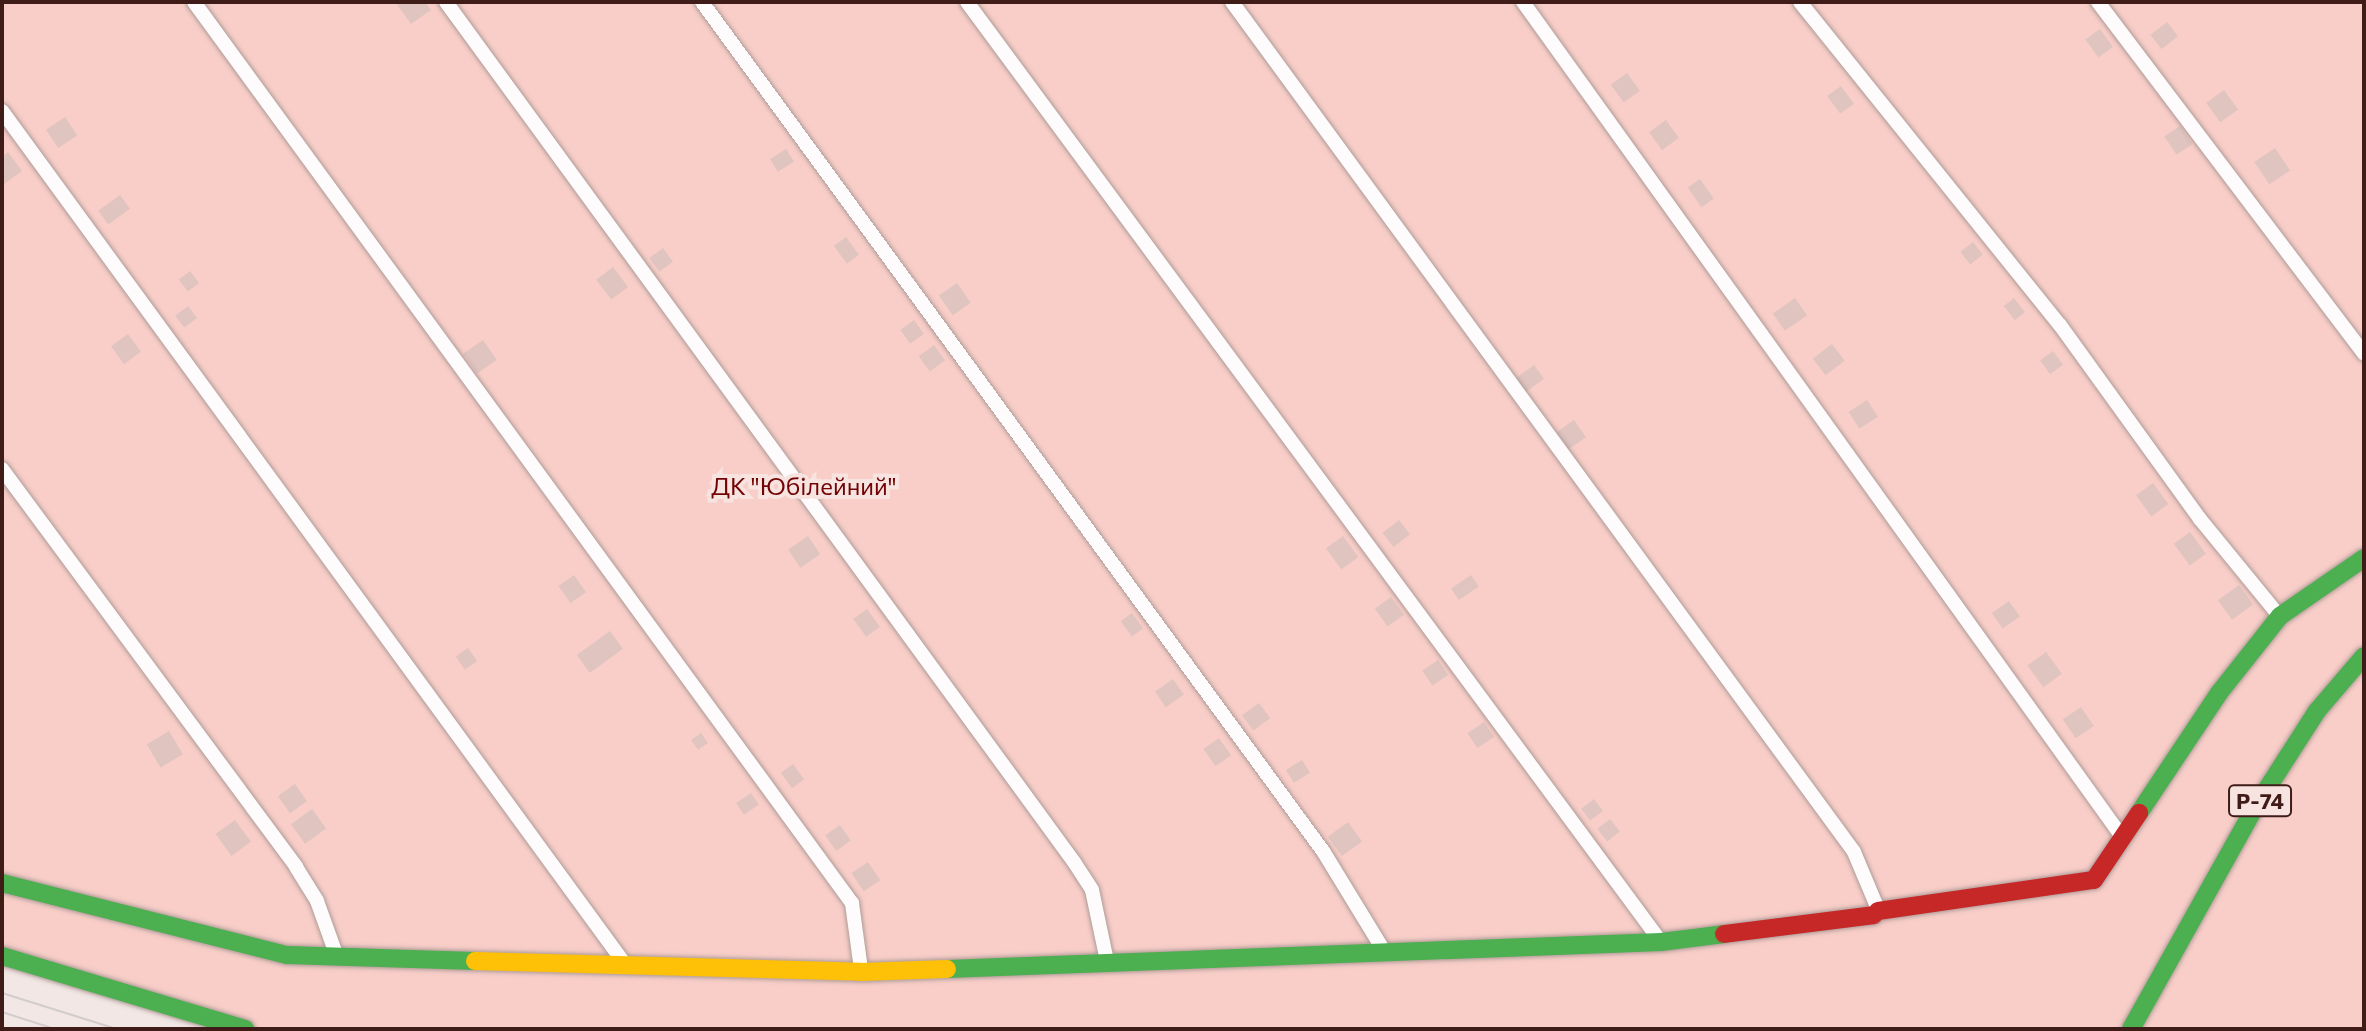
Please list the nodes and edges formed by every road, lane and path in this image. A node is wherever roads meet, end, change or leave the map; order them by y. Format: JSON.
{"nodes":[{"id":1,"x":194,"y":2,"type":"edge"},
{"id":2,"x":446,"y":2,"type":"edge"},
{"id":3,"x":702,"y":2,"type":"edge"},
{"id":4,"x":967,"y":2,"type":"edge"},
{"id":5,"x":1232,"y":2,"type":"edge"},
{"id":6,"x":1523,"y":2,"type":"edge"},
{"id":7,"x":1800,"y":2,"type":"edge"},
{"id":8,"x":2098,"y":2,"type":"edge"},
{"id":9,"x":2,"y":111,"type":"edge"},
{"id":10,"x":2364,"y":354,"type":"edge"},
{"id":11,"x":2,"y":469,"type":"edge"},
{"id":12,"x":2364,"y":558,"type":"edge"},
{"id":13,"x":2280,"y":616,"type":"junction"},
{"id":14,"x":2364,"y":656,"type":"edge"},
{"id":15,"x":2122,"y":836,"type":"junction"},
{"id":16,"x":2,"y":883,"type":"edge"},
{"id":17,"x":1876,"y":913,"type":"junction"},
{"id":18,"x":1661,"y":942,"type":"junction"},
{"id":19,"x":1384,"y":951,"type":"junction"},
{"id":20,"x":2,"y":956,"type":"edge"},
{"id":21,"x":337,"y":958,"type":"junction"},
{"id":22,"x":1107,"y":961,"type":"junction"},
{"id":23,"x":625,"y":965,"type":"junction"},
{"id":24,"x":861,"y":972,"type":"junction"},
{"id":25,"x":245,"y":1029,"type":"edge"},
{"id":26,"x":2131,"y":1029,"type":"edge"}],
"edges":[{"from":1,"to":24,"type":"lane"},
{"from":2,"to":22,"type":"lane"},
{"from":3,"to":19,"type":"lane"},
{"from":4,"to":18,"type":"lane"},
{"from":5,"to":17,"type":"lane"},
{"from":6,"to":15,"type":"lane"},
{"from":7,"to":13,"type":"lane"},
{"from":8,"to":10,"type":"lane"},
{"from":9,"to":23,"type":"lane"},
{"from":11,"to":21,"type":"lane"},
{"from":12,"to":13,"type":"street"},
{"from":13,"to":15,"type":"street"},
{"from":14,"to":26,"type":"street","number":"Р-74"},
{"from":15,"to":17,"type":"street"},
{"from":16,"to":21,"type":"street"},
{"from":17,"to":18,"type":"street"},
{"from":18,"to":19,"type":"street"},
{"from":19,"to":22,"type":"street"},
{"from":20,"to":25,"type":"street"},
{"from":21,"to":23,"type":"street"},
{"from":22,"to":24,"type":"street"},
{"from":23,"to":24,"type":"street"}]}
